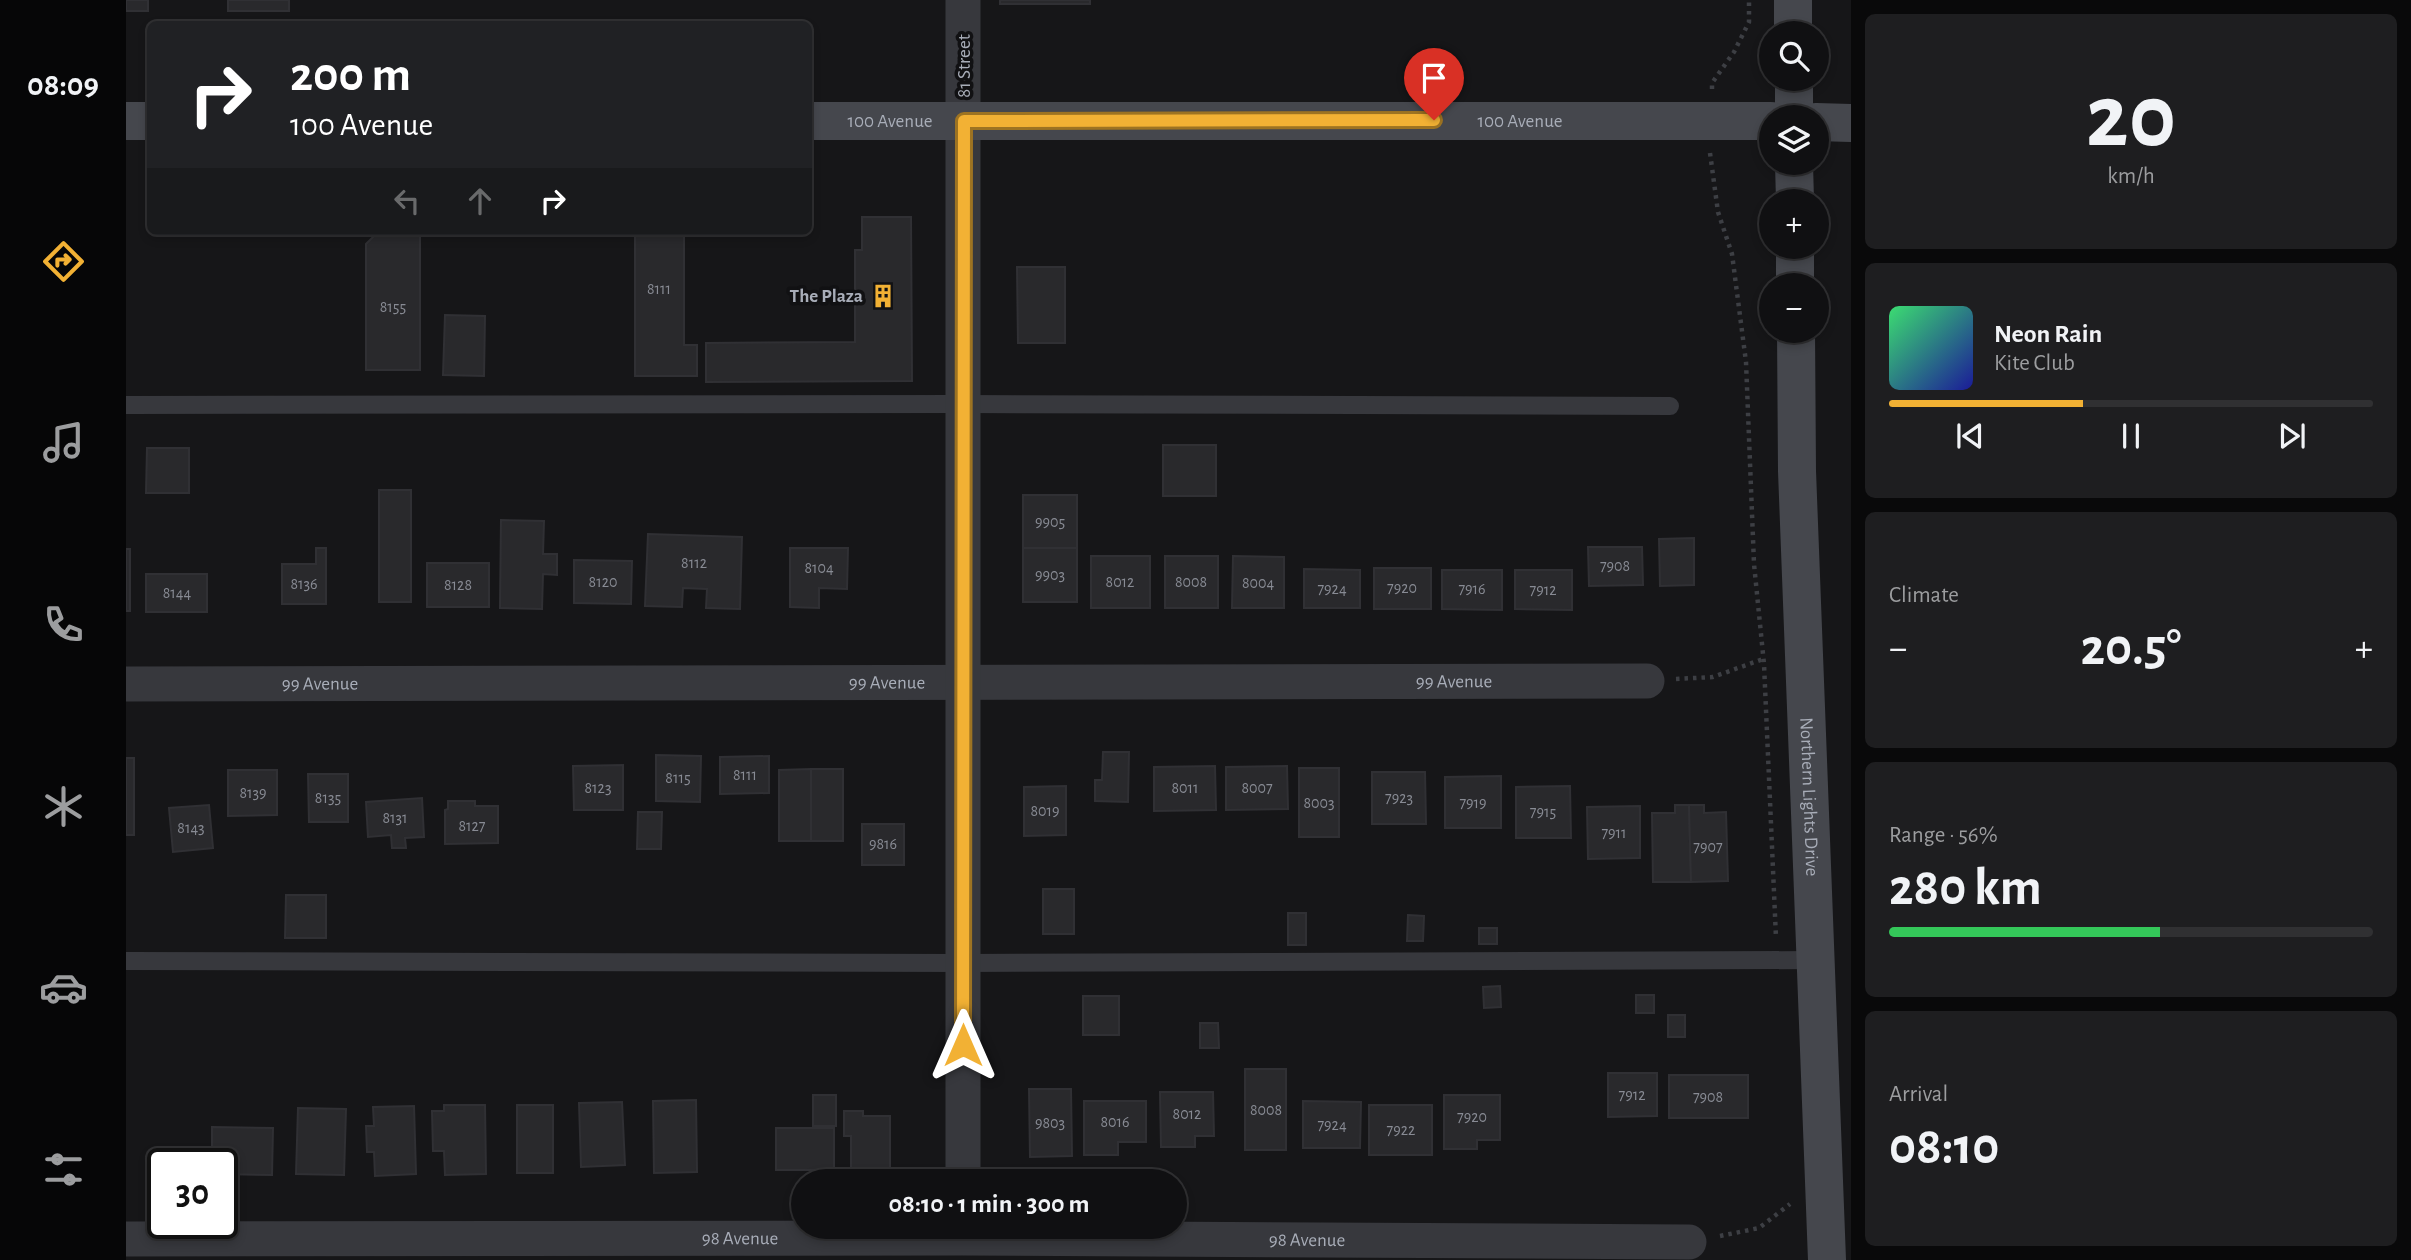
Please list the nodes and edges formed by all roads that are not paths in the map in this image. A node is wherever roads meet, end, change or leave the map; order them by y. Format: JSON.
{"nodes":[{"id":1,"x":964,"y":0,"type":"edge"},
{"id":2,"x":1793,"y":0,"type":"edge"},
{"id":3,"x":1793,"y":21,"type":"edge"},
{"id":4,"x":126,"y":121,"type":"edge"},
{"id":5,"x":147,"y":121,"type":"edge"},
{"id":6,"x":812,"y":121,"type":"edge"},
{"id":7,"x":964,"y":121,"type":"junction"},
{"id":8,"x":1759,"y":121,"type":"edge"},
{"id":9,"x":1829,"y":122,"type":"edge"},
{"id":10,"x":1851,"y":123,"type":"edge"},
{"id":11,"x":1796,"y":343,"type":"edge"},
{"id":12,"x":963,"y":404,"type":"junction"},
{"id":13,"x":126,"y":405,"type":"edge"},
{"id":14,"x":1670,"y":406,"type":"dead end"},
{"id":15,"x":1647,"y":681,"type":"road end"},
{"id":16,"x":964,"y":683,"type":"junction"},
{"id":17,"x":126,"y":684,"type":"edge"},
{"id":18,"x":1815,"y":960,"type":"junction"},
{"id":19,"x":126,"y":961,"type":"edge"},
{"id":20,"x":963,"y":963,"type":"junction"},
{"id":21,"x":963,"y":1169,"type":"edge"},
{"id":22,"x":126,"y":1239,"type":"edge"},
{"id":23,"x":963,"y":1242,"type":"edge"},
{"id":24,"x":1689,"y":1242,"type":"road end"},
{"id":25,"x":1827,"y":1260,"type":"edge"}],
"edges":[{"from":1,"to":7,"type":"street","name":"81 Street"},
{"from":2,"to":3,"type":"main road"},
{"from":4,"to":5,"type":"main road"},
{"from":6,"to":7,"type":"main road","name":"100 Avenue"},
{"from":7,"to":8,"type":"main road","name":"100 Avenue"},
{"from":7,"to":12,"type":"street","name":"81 Street"},
{"from":9,"to":10,"type":"main road"},
{"from":11,"to":18,"type":"main road","name":"Northern Lights Drive"},
{"from":12,"to":13,"type":"lane"},
{"from":12,"to":14,"type":"lane"},
{"from":12,"to":16,"type":"street","name":"81 Street"},
{"from":15,"to":16,"type":"street","name":"99 Avenue"},
{"from":16,"to":17,"type":"street","name":"99 Avenue"},
{"from":16,"to":20,"type":"street","name":"81 Street"},
{"from":18,"to":20,"type":"lane"},
{"from":18,"to":25,"type":"main road","name":"Northern Lights Drive"},
{"from":19,"to":20,"type":"lane"},
{"from":20,"to":21,"type":"street","name":"81 Street"},
{"from":22,"to":23,"type":"street","name":"98 Avenue"},
{"from":23,"to":24,"type":"street","name":"98 Avenue"}]}
